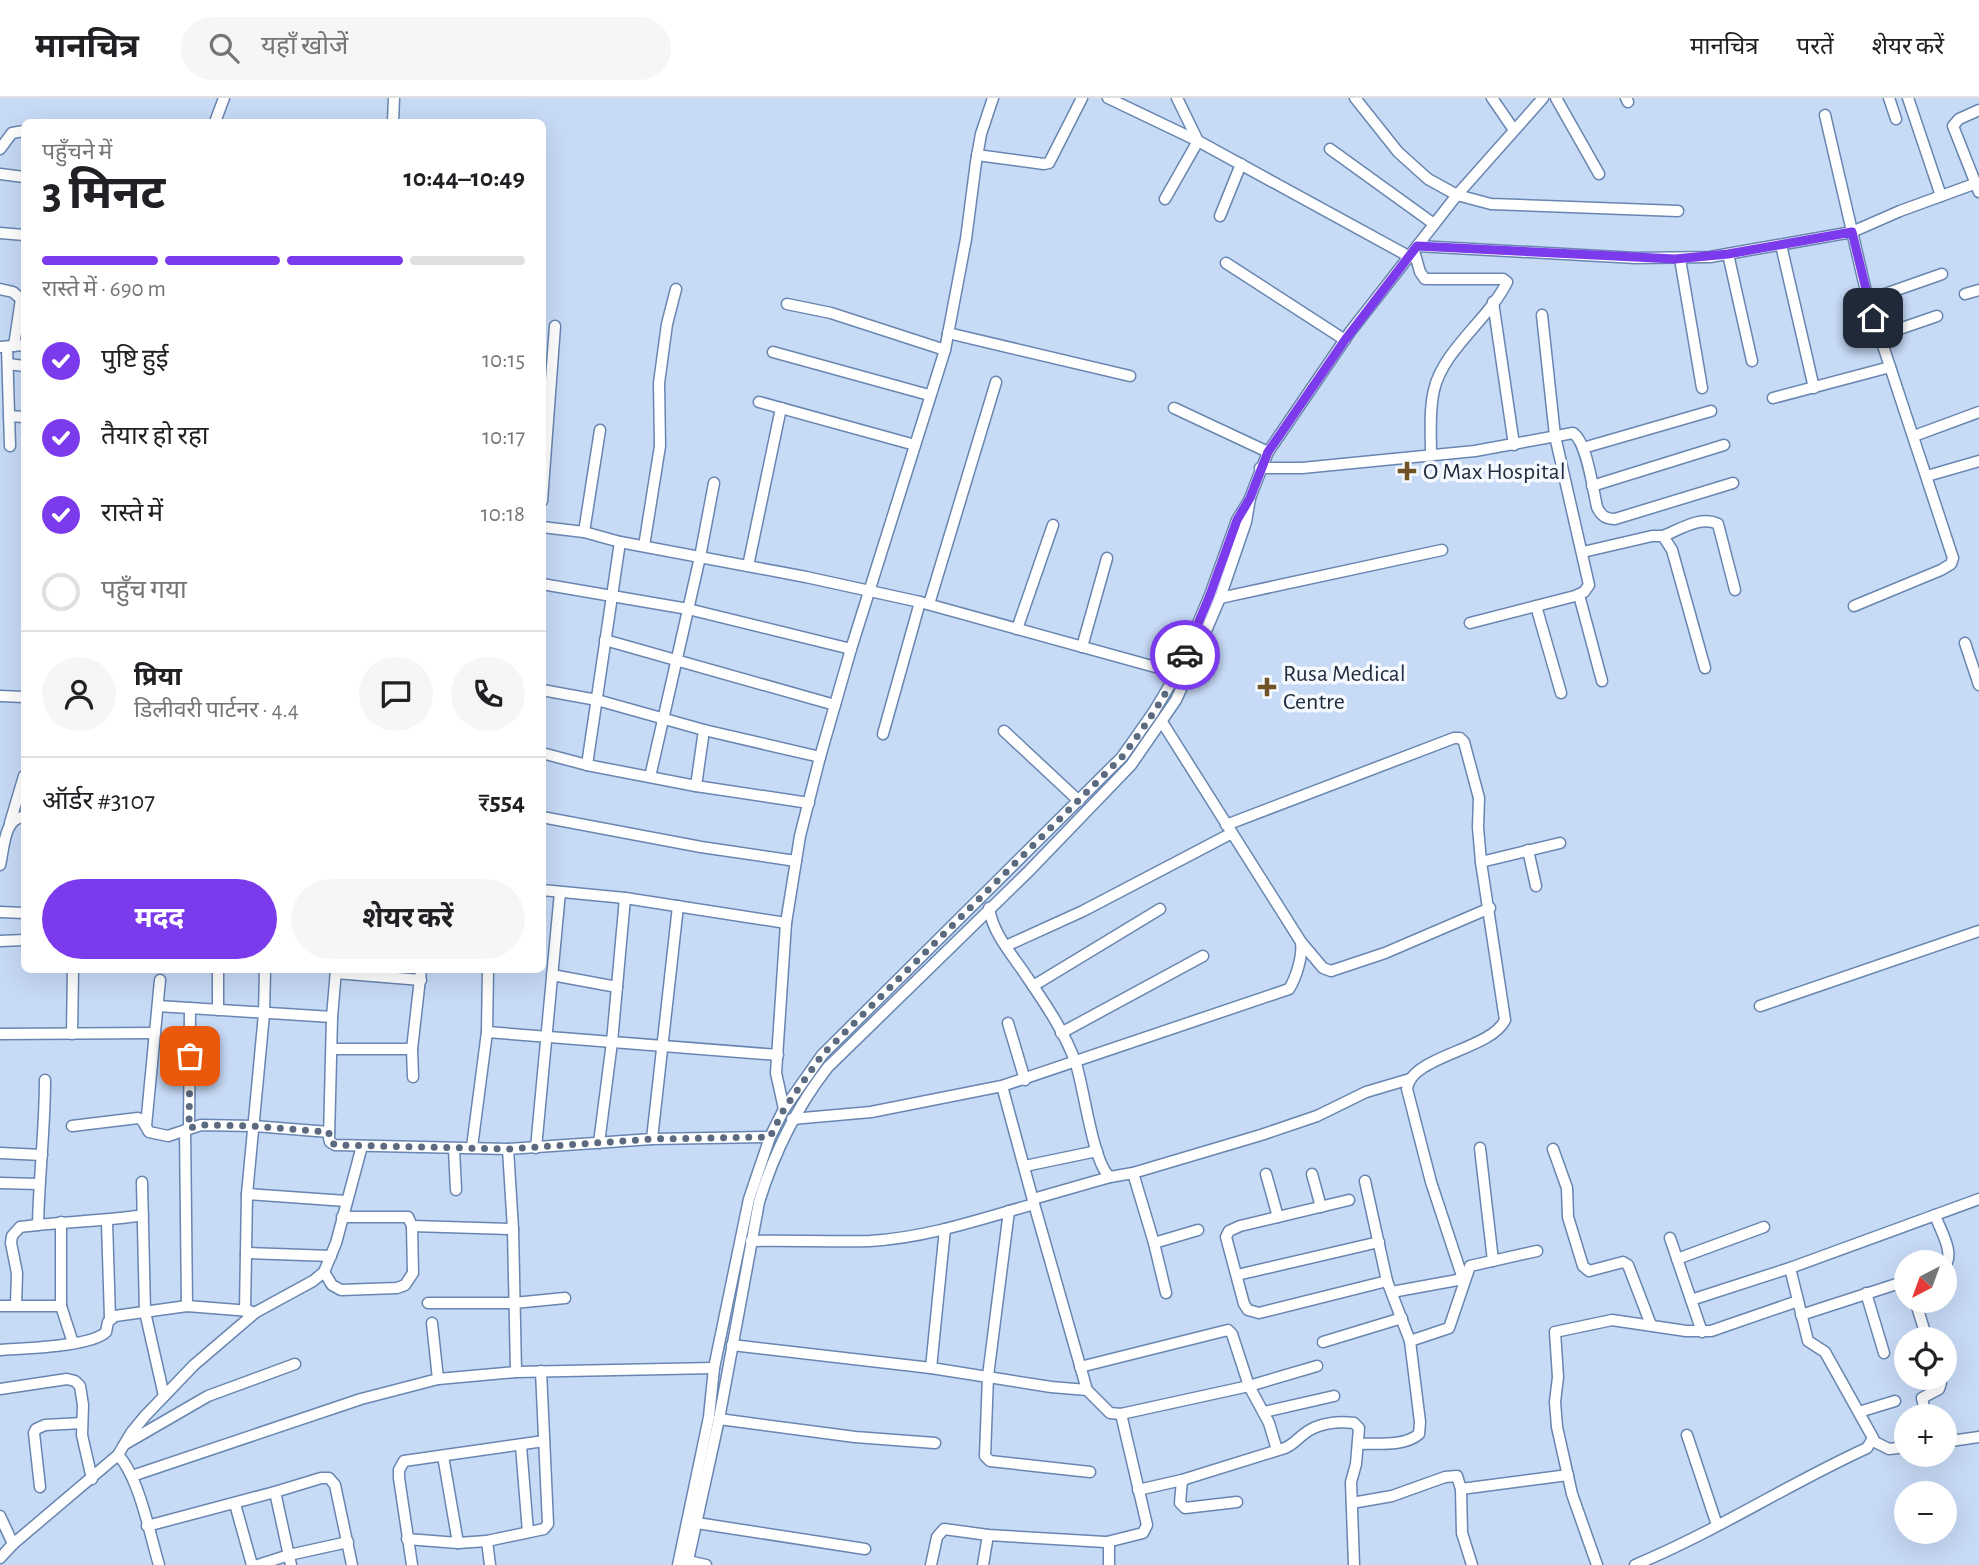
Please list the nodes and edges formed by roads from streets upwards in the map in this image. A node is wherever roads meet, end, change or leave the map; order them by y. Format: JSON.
{"nodes":[{"id":1,"x":224,"y":98,"type":"edge"},
{"id":2,"x":394,"y":98,"type":"edge"},
{"id":3,"x":993,"y":98,"type":"edge"},
{"id":4,"x":1082,"y":98,"type":"edge"},
{"id":5,"x":1108,"y":98,"type":"edge"},
{"id":6,"x":1177,"y":98,"type":"edge"},
{"id":7,"x":1355,"y":98,"type":"edge"},
{"id":8,"x":1492,"y":98,"type":"edge"},
{"id":9,"x":1543,"y":98,"type":"edge"},
{"id":10,"x":1556,"y":98,"type":"edge"},
{"id":11,"x":1889,"y":98,"type":"edge"},
{"id":12,"x":1908,"y":98,"type":"edge"},
{"id":13,"x":1979,"y":110,"type":"edge"},
{"id":14,"x":1825,"y":115,"type":"dead end"},
{"id":15,"x":218,"y":119,"type":"edge"},
{"id":16,"x":393,"y":119,"type":"edge"},
{"id":17,"x":1896,"y":119,"type":"dead end"},
{"id":18,"x":1514,"y":130,"type":"junction"},
{"id":19,"x":21,"y":132,"type":"edge"},
{"id":20,"x":1198,"y":141,"type":"junction"},
{"id":21,"x":0,"y":149,"type":"edge"},
{"id":22,"x":1330,"y":149,"type":"dead end"},
{"id":23,"x":977,"y":155,"type":"junction"},
{"id":24,"x":1979,"y":163,"type":"edge"},
{"id":25,"x":1241,"y":164,"type":"junction"},
{"id":26,"x":1968,"y":167,"type":"junction"},
{"id":27,"x":0,"y":174,"type":"edge"},
{"id":28,"x":1599,"y":174,"type":"dead end"},
{"id":29,"x":21,"y":177,"type":"edge"},
{"id":30,"x":1977,"y":188,"type":"edge"},
{"id":31,"x":1457,"y":195,"type":"junction"},
{"id":32,"x":1941,"y":196,"type":"junction"},
{"id":33,"x":1165,"y":199,"type":"dead end"},
{"id":34,"x":1678,"y":211,"type":"dead end"},
{"id":35,"x":1220,"y":216,"type":"dead end"},
{"id":36,"x":1434,"y":224,"type":"junction"},
{"id":37,"x":1852,"y":232,"type":"junction"},
{"id":38,"x":0,"y":233,"type":"edge"},
{"id":39,"x":21,"y":235,"type":"edge"},
{"id":40,"x":1781,"y":245,"type":"junction"},
{"id":41,"x":1414,"y":251,"type":"junction"},
{"id":42,"x":1728,"y":254,"type":"junction"},
{"id":43,"x":1680,"y":259,"type":"junction"},
{"id":44,"x":1226,"y":263,"type":"dead end"},
{"id":45,"x":1942,"y":274,"type":"dead end"},
{"id":46,"x":0,"y":289,"type":"edge"},
{"id":47,"x":676,"y":289,"type":"dead end"},
{"id":48,"x":1979,"y":290,"type":"edge"},
{"id":49,"x":1965,"y":295,"type":"dead end"},
{"id":50,"x":1868,"y":300,"type":"junction"},
{"id":51,"x":1493,"y":302,"type":"junction"},
{"id":52,"x":787,"y":304,"type":"dead end"},
{"id":53,"x":1542,"y":315,"type":"dead end"},
{"id":54,"x":1937,"y":316,"type":"dead end"},
{"id":55,"x":555,"y":326,"type":"dead end"},
{"id":56,"x":948,"y":333,"type":"junction"},
{"id":57,"x":1879,"y":336,"type":"junction"},
{"id":58,"x":1345,"y":340,"type":"junction"},
{"id":59,"x":12,"y":346,"type":"edge"},
{"id":60,"x":945,"y":350,"type":"junction"},
{"id":61,"x":773,"y":352,"type":"dead end"},
{"id":62,"x":1752,"y":361,"type":"dead end"},
{"id":63,"x":8,"y":365,"type":"junction"},
{"id":64,"x":21,"y":366,"type":"edge"},
{"id":65,"x":1890,"y":367,"type":"junction"},
{"id":66,"x":1130,"y":376,"type":"dead end"},
{"id":67,"x":996,"y":382,"type":"dead end"},
{"id":68,"x":1814,"y":387,"type":"junction"},
{"id":69,"x":1702,"y":388,"type":"dead end"},
{"id":70,"x":4,"y":393,"type":"edge"},
{"id":71,"x":929,"y":394,"type":"junction"},
{"id":72,"x":1773,"y":398,"type":"dead end"},
{"id":73,"x":759,"y":402,"type":"dead end"},
{"id":74,"x":781,"y":408,"type":"junction"},
{"id":75,"x":1174,"y":408,"type":"dead end"},
{"id":76,"x":1711,"y":411,"type":"dead end"},
{"id":77,"x":1979,"y":412,"type":"edge"},
{"id":78,"x":9,"y":416,"type":"junction"},
{"id":79,"x":21,"y":417,"type":"edge"},
{"id":80,"x":600,"y":429,"type":"dead end"},
{"id":81,"x":1555,"y":436,"type":"junction"},
{"id":82,"x":1914,"y":436,"type":"junction"},
{"id":83,"x":546,"y":441,"type":"edge"},
{"id":84,"x":915,"y":445,"type":"junction"},
{"id":85,"x":1514,"y":445,"type":"junction"},
{"id":86,"x":1724,"y":445,"type":"dead end"},
{"id":87,"x":10,"y":446,"type":"dead end"},
{"id":88,"x":1583,"y":448,"type":"junction"},
{"id":89,"x":1268,"y":452,"type":"junction"},
{"id":90,"x":1430,"y":455,"type":"junction"},
{"id":91,"x":1979,"y":461,"type":"edge"},
{"id":92,"x":1260,"y":468,"type":"junction"},
{"id":93,"x":1927,"y":476,"type":"junction"},
{"id":94,"x":714,"y":483,"type":"dead end"},
{"id":95,"x":1733,"y":483,"type":"dead end"},
{"id":96,"x":1592,"y":486,"type":"junction"},
{"id":97,"x":1250,"y":498,"type":"junction"},
{"id":98,"x":1053,"y":526,"type":"dead end"},
{"id":99,"x":546,"y":527,"type":"edge"},
{"id":100,"x":584,"y":532,"type":"junction"},
{"id":101,"x":1663,"y":537,"type":"junction"},
{"id":102,"x":620,"y":542,"type":"junction"},
{"id":103,"x":645,"y":546,"type":"junction"},
{"id":104,"x":1442,"y":550,"type":"dead end"},
{"id":105,"x":1583,"y":552,"type":"junction"},
{"id":106,"x":700,"y":557,"type":"junction"},
{"id":107,"x":1108,"y":558,"type":"dead end"},
{"id":108,"x":748,"y":566,"type":"junction"},
{"id":109,"x":546,"y":585,"type":"edge"},
{"id":110,"x":1735,"y":590,"type":"dead end"},
{"id":111,"x":870,"y":591,"type":"junction"},
{"id":112,"x":1579,"y":594,"type":"junction"},
{"id":113,"x":612,"y":597,"type":"junction"},
{"id":114,"x":1220,"y":598,"type":"junction"},
{"id":115,"x":924,"y":603,"type":"junction"},
{"id":116,"x":1536,"y":606,"type":"junction"},
{"id":117,"x":1854,"y":606,"type":"dead end"},
{"id":118,"x":688,"y":609,"type":"junction"},
{"id":119,"x":1470,"y":623,"type":"dead end"},
{"id":120,"x":1017,"y":629,"type":"junction"},
{"id":121,"x":606,"y":640,"type":"junction"},
{"id":122,"x":1965,"y":643,"type":"dead end"},
{"id":123,"x":1082,"y":647,"type":"junction"},
{"id":124,"x":851,"y":649,"type":"junction"},
{"id":125,"x":677,"y":660,"type":"junction"},
{"id":126,"x":1706,"y":668,"type":"dead end"},
{"id":127,"x":1177,"y":673,"type":"junction"},
{"id":128,"x":1602,"y":681,"type":"dead end"},
{"id":129,"x":1979,"y":685,"type":"edge"},
{"id":130,"x":546,"y":691,"type":"edge"},
{"id":131,"x":1561,"y":693,"type":"dead end"},
{"id":132,"x":0,"y":696,"type":"edge"},
{"id":133,"x":21,"y":697,"type":"edge"},
{"id":134,"x":597,"y":700,"type":"junction"},
{"id":135,"x":835,"y":705,"type":"junction"},
{"id":136,"x":663,"y":719,"type":"junction"},
{"id":137,"x":1162,"y":722,"type":"junction"},
{"id":138,"x":704,"y":730,"type":"junction"},
{"id":139,"x":1004,"y":731,"type":"dead end"},
{"id":140,"x":883,"y":734,"type":"dead end"},
{"id":141,"x":546,"y":755,"type":"edge"},
{"id":142,"x":820,"y":757,"type":"junction"},
{"id":143,"x":587,"y":765,"type":"junction"},
{"id":144,"x":650,"y":777,"type":"junction"},
{"id":145,"x":21,"y":786,"type":"edge"},
{"id":146,"x":696,"y":786,"type":"junction"},
{"id":147,"x":1079,"y":802,"type":"junction"},
{"id":148,"x":809,"y":803,"type":"junction"},
{"id":149,"x":21,"y":817,"type":"edge"},
{"id":150,"x":546,"y":818,"type":"edge"},
{"id":151,"x":10,"y":823,"type":"junction"},
{"id":152,"x":1229,"y":829,"type":"junction"},
{"id":153,"x":1559,"y":843,"type":"dead end"},
{"id":154,"x":1528,"y":850,"type":"junction"},
{"id":155,"x":796,"y":861,"type":"junction"},
{"id":156,"x":1482,"y":862,"type":"junction"},
{"id":157,"x":0,"y":865,"type":"edge"},
{"id":158,"x":1535,"y":886,"type":"dead end"},
{"id":159,"x":546,"y":890,"type":"edge"},
{"id":160,"x":560,"y":892,"type":"junction"},
{"id":161,"x":625,"y":898,"type":"junction"},
{"id":162,"x":678,"y":906,"type":"junction"},
{"id":163,"x":989,"y":908,"type":"junction"},
{"id":164,"x":1490,"y":908,"type":"junction"},
{"id":165,"x":1160,"y":909,"type":"dead end"},
{"id":166,"x":0,"y":912,"type":"edge"},
{"id":167,"x":21,"y":913,"type":"edge"},
{"id":168,"x":786,"y":923,"type":"junction"},
{"id":169,"x":1979,"y":931,"type":"edge"},
{"id":170,"x":21,"y":940,"type":"edge"},
{"id":171,"x":0,"y":941,"type":"edge"},
{"id":172,"x":1301,"y":942,"type":"junction"},
{"id":173,"x":1006,"y":946,"type":"junction"},
{"id":174,"x":1203,"y":956,"type":"dead end"},
{"id":175,"x":73,"y":973,"type":"edge"},
{"id":176,"x":218,"y":973,"type":"edge"},
{"id":177,"x":265,"y":973,"type":"edge"},
{"id":178,"x":336,"y":973,"type":"edge"},
{"id":179,"x":378,"y":973,"type":"edge"},
{"id":180,"x":488,"y":973,"type":"edge"},
{"id":181,"x":421,"y":975,"type":"edge"},
{"id":182,"x":552,"y":975,"type":"junction"},
{"id":183,"x":160,"y":980,"type":"dead end"},
{"id":184,"x":1033,"y":986,"type":"junction"},
{"id":185,"x":617,"y":987,"type":"junction"},
{"id":186,"x":158,"y":1006,"type":"junction"},
{"id":187,"x":1760,"y":1006,"type":"dead end"},
{"id":188,"x":190,"y":1008,"type":"junction"},
{"id":189,"x":218,"y":1010,"type":"junction"},
{"id":190,"x":264,"y":1014,"type":"junction"},
{"id":191,"x":332,"y":1017,"type":"junction"},
{"id":192,"x":1008,"y":1023,"type":"dead end"},
{"id":193,"x":487,"y":1032,"type":"junction"},
{"id":194,"x":155,"y":1033,"type":"junction"},
{"id":195,"x":1061,"y":1033,"type":"junction"},
{"id":196,"x":0,"y":1034,"type":"edge"},
{"id":197,"x":72,"y":1034,"type":"junction"},
{"id":198,"x":547,"y":1037,"type":"junction"},
{"id":199,"x":612,"y":1042,"type":"junction"},
{"id":200,"x":664,"y":1045,"type":"junction"},
{"id":201,"x":333,"y":1049,"type":"junction"},
{"id":202,"x":412,"y":1049,"type":"junction"},
{"id":203,"x":778,"y":1055,"type":"junction"},
{"id":204,"x":1076,"y":1063,"type":"junction"},
{"id":205,"x":412,"y":1077,"type":"dead end"},
{"id":206,"x":1410,"y":1079,"type":"junction"},
{"id":207,"x":45,"y":1080,"type":"dead end"},
{"id":208,"x":1025,"y":1080,"type":"junction"},
{"id":209,"x":1002,"y":1086,"type":"junction"},
{"id":210,"x":784,"y":1109,"type":"junction"},
{"id":211,"x":792,"y":1119,"type":"junction"},
{"id":212,"x":72,"y":1126,"type":"dead end"},
{"id":213,"x":146,"y":1126,"type":"junction"},
{"id":214,"x":253,"y":1126,"type":"junction"},
{"id":215,"x":187,"y":1129,"type":"junction"},
{"id":216,"x":329,"y":1132,"type":"junction"},
{"id":217,"x":770,"y":1137,"type":"junction"},
{"id":218,"x":652,"y":1139,"type":"junction"},
{"id":219,"x":599,"y":1143,"type":"junction"},
{"id":220,"x":362,"y":1146,"type":"junction"},
{"id":221,"x":472,"y":1147,"type":"junction"},
{"id":222,"x":536,"y":1148,"type":"junction"},
{"id":223,"x":1480,"y":1148,"type":"dead end"},
{"id":224,"x":454,"y":1149,"type":"junction"},
{"id":225,"x":508,"y":1149,"type":"junction"},
{"id":226,"x":1553,"y":1149,"type":"dead end"},
{"id":227,"x":1097,"y":1151,"type":"junction"},
{"id":228,"x":0,"y":1153,"type":"edge"},
{"id":229,"x":42,"y":1155,"type":"junction"},
{"id":230,"x":1025,"y":1166,"type":"junction"},
{"id":231,"x":763,"y":1171,"type":"junction"},
{"id":232,"x":1133,"y":1173,"type":"junction"},
{"id":233,"x":1266,"y":1174,"type":"dead end"},
{"id":234,"x":1312,"y":1174,"type":"dead end"},
{"id":235,"x":1110,"y":1177,"type":"junction"},
{"id":236,"x":1365,"y":1181,"type":"dead end"},
{"id":237,"x":142,"y":1182,"type":"dead end"},
{"id":238,"x":0,"y":1183,"type":"edge"},
{"id":239,"x":39,"y":1184,"type":"junction"},
{"id":240,"x":456,"y":1190,"type":"dead end"},
{"id":241,"x":247,"y":1194,"type":"junction"},
{"id":242,"x":1979,"y":1199,"type":"edge"},
{"id":243,"x":1349,"y":1200,"type":"dead end"},
{"id":244,"x":346,"y":1201,"type":"junction"},
{"id":245,"x":1034,"y":1201,"type":"junction"},
{"id":246,"x":1321,"y":1207,"type":"junction"},
{"id":247,"x":1009,"y":1211,"type":"junction"},
{"id":248,"x":1935,"y":1215,"type":"junction"},
{"id":249,"x":143,"y":1216,"type":"junction"},
{"id":250,"x":342,"y":1217,"type":"junction"},
{"id":251,"x":1278,"y":1217,"type":"junction"},
{"id":252,"x":61,"y":1222,"type":"junction"},
{"id":253,"x":107,"y":1222,"type":"junction"},
{"id":254,"x":38,"y":1225,"type":"junction"},
{"id":255,"x":412,"y":1226,"type":"junction"},
{"id":256,"x":1764,"y":1227,"type":"dead end"},
{"id":257,"x":513,"y":1228,"type":"junction"},
{"id":258,"x":945,"y":1229,"type":"junction"},
{"id":259,"x":1198,"y":1230,"type":"dead end"},
{"id":260,"x":1670,"y":1238,"type":"dead end"},
{"id":261,"x":751,"y":1241,"type":"junction"},
{"id":262,"x":1379,"y":1242,"type":"junction"},
{"id":263,"x":1154,"y":1243,"type":"junction"},
{"id":264,"x":1948,"y":1250,"type":"edge"},
{"id":265,"x":1537,"y":1251,"type":"dead end"},
{"id":266,"x":246,"y":1253,"type":"junction"},
{"id":267,"x":331,"y":1256,"type":"junction"},
{"id":268,"x":1677,"y":1259,"type":"junction"},
{"id":269,"x":1493,"y":1261,"type":"junction"},
{"id":270,"x":1790,"y":1268,"type":"junction"},
{"id":271,"x":324,"y":1272,"type":"junction"},
{"id":272,"x":1237,"y":1275,"type":"junction"},
{"id":273,"x":1464,"y":1280,"type":"junction"},
{"id":274,"x":1387,"y":1281,"type":"junction"},
{"id":275,"x":1894,"y":1284,"type":"edge"},
{"id":276,"x":1392,"y":1292,"type":"junction"},
{"id":277,"x":1166,"y":1293,"type":"dead end"},
{"id":278,"x":1866,"y":1293,"type":"junction"},
{"id":279,"x":565,"y":1297,"type":"dead end"},
{"id":280,"x":1691,"y":1300,"type":"junction"},
{"id":281,"x":1798,"y":1301,"type":"junction"},
{"id":282,"x":428,"y":1303,"type":"dead end"},
{"id":283,"x":514,"y":1303,"type":"junction"},
{"id":284,"x":16,"y":1305,"type":"junction"},
{"id":285,"x":0,"y":1306,"type":"edge"},
{"id":286,"x":61,"y":1306,"type":"junction"},
{"id":287,"x":187,"y":1306,"type":"junction"},
{"id":288,"x":251,"y":1311,"type":"junction"},
{"id":289,"x":145,"y":1312,"type":"junction"},
{"id":290,"x":1801,"y":1315,"type":"junction"},
{"id":291,"x":110,"y":1318,"type":"junction"},
{"id":292,"x":1402,"y":1318,"type":"junction"},
{"id":293,"x":432,"y":1323,"type":"dead end"},
{"id":294,"x":1651,"y":1325,"type":"junction"},
{"id":295,"x":1702,"y":1332,"type":"junction"},
{"id":296,"x":1410,"y":1341,"type":"junction"},
{"id":297,"x":1323,"y":1342,"type":"dead end"},
{"id":298,"x":73,"y":1343,"type":"junction"},
{"id":299,"x":732,"y":1345,"type":"junction"},
{"id":300,"x":0,"y":1350,"type":"edge"},
{"id":301,"x":1884,"y":1353,"type":"dead end"},
{"id":302,"x":295,"y":1364,"type":"dead end"},
{"id":303,"x":1317,"y":1366,"type":"dead end"},
{"id":304,"x":1080,"y":1367,"type":"junction"},
{"id":305,"x":714,"y":1368,"type":"junction"},
{"id":306,"x":931,"y":1368,"type":"junction"},
{"id":307,"x":541,"y":1371,"type":"junction"},
{"id":308,"x":516,"y":1372,"type":"junction"},
{"id":309,"x":988,"y":1376,"type":"junction"},
{"id":310,"x":438,"y":1379,"type":"junction"},
{"id":311,"x":1250,"y":1386,"type":"junction"},
{"id":312,"x":0,"y":1389,"type":"edge"},
{"id":313,"x":1087,"y":1390,"type":"junction"},
{"id":314,"x":1937,"y":1390,"type":"edge"},
{"id":315,"x":164,"y":1396,"type":"junction"},
{"id":316,"x":1334,"y":1396,"type":"dead end"},
{"id":317,"x":1895,"y":1401,"type":"dead end"},
{"id":318,"x":1924,"y":1404,"type":"edge"},
{"id":319,"x":1264,"y":1412,"type":"junction"},
{"id":320,"x":1859,"y":1412,"type":"junction"},
{"id":321,"x":1121,"y":1414,"type":"junction"},
{"id":322,"x":719,"y":1419,"type":"junction"},
{"id":323,"x":82,"y":1423,"type":"junction"},
{"id":324,"x":1687,"y":1435,"type":"dead end"},
{"id":325,"x":1979,"y":1437,"type":"edge"},
{"id":326,"x":1957,"y":1440,"type":"edge"},
{"id":327,"x":544,"y":1441,"type":"junction"},
{"id":328,"x":1873,"y":1441,"type":"junction"},
{"id":329,"x":935,"y":1443,"type":"dead end"},
{"id":330,"x":124,"y":1444,"type":"junction"},
{"id":331,"x":1358,"y":1444,"type":"junction"},
{"id":332,"x":521,"y":1446,"type":"junction"},
{"id":333,"x":1894,"y":1448,"type":"edge"},
{"id":334,"x":1277,"y":1450,"type":"junction"},
{"id":335,"x":118,"y":1455,"type":"junction"},
{"id":336,"x":443,"y":1456,"type":"junction"},
{"id":337,"x":1090,"y":1472,"type":"dead end"},
{"id":338,"x":1568,"y":1475,"type":"junction"},
{"id":339,"x":132,"y":1476,"type":"junction"},
{"id":340,"x":92,"y":1479,"type":"junction"},
{"id":341,"x":1182,"y":1480,"type":"junction"},
{"id":342,"x":40,"y":1487,"type":"dead end"},
{"id":343,"x":1461,"y":1489,"type":"junction"},
{"id":344,"x":1138,"y":1490,"type":"junction"},
{"id":345,"x":275,"y":1492,"type":"junction"},
{"id":346,"x":1237,"y":1502,"type":"dead end"},
{"id":347,"x":1352,"y":1503,"type":"junction"},
{"id":348,"x":235,"y":1504,"type":"junction"},
{"id":349,"x":0,"y":1516,"type":"edge"},
{"id":350,"x":697,"y":1522,"type":"junction"},
{"id":351,"x":1717,"y":1525,"type":"junction"},
{"id":352,"x":147,"y":1526,"type":"junction"},
{"id":353,"x":528,"y":1532,"type":"junction"},
{"id":354,"x":988,"y":1535,"type":"junction"},
{"id":355,"x":407,"y":1539,"type":"junction"},
{"id":356,"x":487,"y":1541,"type":"junction"},
{"id":357,"x":348,"y":1542,"type":"junction"},
{"id":358,"x":1107,"y":1542,"type":"junction"},
{"id":359,"x":458,"y":1543,"type":"junction"},
{"id":360,"x":13,"y":1544,"type":"junction"},
{"id":361,"x":865,"y":1549,"type":"dead end"},
{"id":362,"x":0,"y":1558,"type":"edge"},
{"id":363,"x":290,"y":1560,"type":"edge"},
{"id":364,"x":688,"y":1563,"type":"edge"},
{"id":365,"x":159,"y":1565,"type":"edge"},
{"id":366,"x":255,"y":1565,"type":"edge"},
{"id":367,"x":352,"y":1565,"type":"edge"},
{"id":368,"x":412,"y":1565,"type":"edge"},
{"id":369,"x":490,"y":1565,"type":"edge"},
{"id":370,"x":678,"y":1565,"type":"edge"},
{"id":371,"x":706,"y":1565,"type":"edge"},
{"id":372,"x":931,"y":1565,"type":"edge"},
{"id":373,"x":983,"y":1565,"type":"edge"},
{"id":374,"x":1109,"y":1565,"type":"edge"},
{"id":375,"x":1354,"y":1565,"type":"edge"},
{"id":376,"x":1472,"y":1565,"type":"edge"},
{"id":377,"x":1597,"y":1565,"type":"edge"},
{"id":378,"x":1635,"y":1565,"type":"edge"}],
"edges":[{"from":1,"to":15,"type":"street"},
{"from":2,"to":16,"type":"street"},
{"from":3,"to":23,"type":"street"},
{"from":4,"to":23,"type":"street"},
{"from":5,"to":20,"type":"street"},
{"from":6,"to":20,"type":"street"},
{"from":7,"to":31,"type":"street"},
{"from":8,"to":18,"type":"street"},
{"from":9,"to":18,"type":"street"},
{"from":10,"to":28,"type":"street"},
{"from":11,"to":17,"type":"street"},
{"from":12,"to":32,"type":"street"},
{"from":13,"to":26,"type":"street"},
{"from":14,"to":37,"type":"street"},
{"from":18,"to":31,"type":"street"},
{"from":19,"to":21,"type":"street"},
{"from":20,"to":25,"type":"street"},
{"from":20,"to":33,"type":"street"},
{"from":22,"to":36,"type":"street"},
{"from":23,"to":56,"type":"street"},
{"from":24,"to":26,"type":"street"},
{"from":25,"to":35,"type":"street"},
{"from":25,"to":41,"type":"street"},
{"from":26,"to":30,"type":"street"},
{"from":27,"to":29,"type":"street"},
{"from":30,"to":32,"type":"street"},
{"from":31,"to":34,"type":"street"},
{"from":31,"to":36,"type":"street"},
{"from":32,"to":37,"type":"street"},
{"from":36,"to":41,"type":"street"},
{"from":37,"to":40,"type":"street"},
{"from":37,"to":50,"type":"street"},
{"from":38,"to":39,"type":"street"},
{"from":40,"to":42,"type":"street"},
{"from":40,"to":68,"type":"street"},
{"from":41,"to":43,"type":"street"},
{"from":41,"to":51,"type":"street"},
{"from":41,"to":58,"type":"street"},
{"from":42,"to":43,"type":"street"},
{"from":42,"to":62,"type":"street"},
{"from":43,"to":69,"type":"street"},
{"from":44,"to":58,"type":"street"},
{"from":45,"to":50,"type":"street"},
{"from":46,"to":59,"type":"street"},
{"from":47,"to":103,"type":"street"},
{"from":48,"to":49,"type":"street"},
{"from":50,"to":57,"type":"street"},
{"from":51,"to":85,"type":"street"},
{"from":51,"to":90,"type":"street"},
{"from":52,"to":60,"type":"street"},
{"from":53,"to":81,"type":"street"},
{"from":54,"to":57,"type":"street"},
{"from":55,"to":83,"type":"street"},
{"from":56,"to":60,"type":"street"},
{"from":56,"to":66,"type":"street"},
{"from":57,"to":65,"type":"street"},
{"from":58,"to":89,"type":"street"},
{"from":59,"to":63,"type":"street"},
{"from":60,"to":71,"type":"street"},
{"from":61,"to":71,"type":"street"},
{"from":63,"to":64,"type":"street"},
{"from":63,"to":70,"type":"street"},
{"from":65,"to":68,"type":"street"},
{"from":65,"to":82,"type":"street"},
{"from":67,"to":115,"type":"street"},
{"from":68,"to":72,"type":"street"},
{"from":70,"to":78,"type":"street"},
{"from":71,"to":84,"type":"street"},
{"from":73,"to":74,"type":"street"},
{"from":74,"to":84,"type":"street"},
{"from":74,"to":108,"type":"street"},
{"from":75,"to":89,"type":"street"},
{"from":76,"to":88,"type":"street"},
{"from":77,"to":82,"type":"street"},
{"from":78,"to":79,"type":"street"},
{"from":78,"to":87,"type":"street"},
{"from":80,"to":100,"type":"street"},
{"from":81,"to":85,"type":"street"},
{"from":81,"to":88,"type":"street"},
{"from":81,"to":105,"type":"street"},
{"from":82,"to":93,"type":"street"},
{"from":84,"to":111,"type":"street"},
{"from":85,"to":90,"type":"street"},
{"from":86,"to":96,"type":"street"},
{"from":88,"to":96,"type":"street"},
{"from":89,"to":92,"type":"street"},
{"from":90,"to":92,"type":"street"},
{"from":91,"to":93,"type":"street"},
{"from":92,"to":97,"type":"street"},
{"from":93,"to":117,"type":"street"},
{"from":94,"to":106,"type":"street"},
{"from":95,"to":96,"type":"street"},
{"from":97,"to":114,"type":"street"},
{"from":97,"to":127,"type":"street"},
{"from":98,"to":120,"type":"street"},
{"from":99,"to":100,"type":"street"},
{"from":100,"to":102,"type":"street"},
{"from":101,"to":105,"type":"street"},
{"from":101,"to":110,"type":"street"},
{"from":101,"to":126,"type":"street"},
{"from":102,"to":103,"type":"street"},
{"from":102,"to":113,"type":"street"},
{"from":103,"to":106,"type":"street"},
{"from":104,"to":114,"type":"street"},
{"from":105,"to":112,"type":"street"},
{"from":106,"to":108,"type":"street"},
{"from":106,"to":118,"type":"street"},
{"from":107,"to":123,"type":"street"},
{"from":108,"to":111,"type":"street"},
{"from":109,"to":113,"type":"street"},
{"from":111,"to":115,"type":"street"},
{"from":111,"to":124,"type":"street"},
{"from":112,"to":116,"type":"street"},
{"from":112,"to":128,"type":"street"},
{"from":113,"to":118,"type":"street"},
{"from":113,"to":121,"type":"street"},
{"from":114,"to":137,"type":"street"},
{"from":115,"to":120,"type":"street"},
{"from":115,"to":140,"type":"street"},
{"from":116,"to":119,"type":"street"},
{"from":116,"to":131,"type":"street"},
{"from":118,"to":124,"type":"street"},
{"from":118,"to":125,"type":"street"},
{"from":120,"to":123,"type":"street"},
{"from":121,"to":125,"type":"street"},
{"from":121,"to":134,"type":"street"},
{"from":122,"to":129,"type":"street"},
{"from":123,"to":127,"type":"street"},
{"from":124,"to":135,"type":"street"},
{"from":125,"to":135,"type":"street"},
{"from":125,"to":136,"type":"street"},
{"from":127,"to":147,"type":"street"},
{"from":130,"to":134,"type":"street"},
{"from":132,"to":133,"type":"street"},
{"from":134,"to":136,"type":"street"},
{"from":134,"to":143,"type":"street"},
{"from":135,"to":142,"type":"street"},
{"from":136,"to":138,"type":"street"},
{"from":136,"to":144,"type":"street"},
{"from":137,"to":152,"type":"street"},
{"from":137,"to":163,"type":"street"},
{"from":138,"to":142,"type":"street"},
{"from":138,"to":146,"type":"street"},
{"from":139,"to":147,"type":"street"},
{"from":141,"to":143,"type":"street"},
{"from":142,"to":148,"type":"street"},
{"from":143,"to":144,"type":"street"},
{"from":144,"to":146,"type":"street"},
{"from":145,"to":151,"type":"street"},
{"from":146,"to":148,"type":"street"},
{"from":147,"to":210,"type":"street"},
{"from":148,"to":155,"type":"street"},
{"from":149,"to":151,"type":"street"},
{"from":150,"to":155,"type":"street"},
{"from":151,"to":157,"type":"street"},
{"from":152,"to":156,"type":"street"},
{"from":152,"to":172,"type":"street"},
{"from":152,"to":173,"type":"street"},
{"from":153,"to":154,"type":"street"},
{"from":154,"to":156,"type":"street"},
{"from":154,"to":158,"type":"street"},
{"from":155,"to":168,"type":"street"},
{"from":156,"to":164,"type":"street"},
{"from":159,"to":160,"type":"street"},
{"from":160,"to":161,"type":"street"},
{"from":160,"to":182,"type":"street"},
{"from":161,"to":162,"type":"street"},
{"from":161,"to":185,"type":"street"},
{"from":162,"to":168,"type":"street"},
{"from":162,"to":200,"type":"street"},
{"from":163,"to":173,"type":"street"},
{"from":163,"to":211,"type":"street"},
{"from":164,"to":172,"type":"street"},
{"from":164,"to":206,"type":"street"},
{"from":165,"to":184,"type":"street"},
{"from":166,"to":167,"type":"street"},
{"from":168,"to":203,"type":"street"},
{"from":169,"to":187,"type":"street"},
{"from":170,"to":171,"type":"street"},
{"from":172,"to":204,"type":"street"},
{"from":173,"to":184,"type":"street"},
{"from":174,"to":195,"type":"street"},
{"from":175,"to":197,"type":"street"},
{"from":176,"to":189,"type":"street"},
{"from":177,"to":190,"type":"street"},
{"from":178,"to":191,"type":"street"},
{"from":179,"to":181,"type":"street"},
{"from":180,"to":193,"type":"street"},
{"from":181,"to":202,"type":"street"},
{"from":182,"to":185,"type":"street"},
{"from":182,"to":198,"type":"street"},
{"from":183,"to":186,"type":"street"},
{"from":184,"to":195,"type":"street"},
{"from":185,"to":199,"type":"street"},
{"from":186,"to":188,"type":"street"},
{"from":186,"to":194,"type":"street"},
{"from":188,"to":189,"type":"street"},
{"from":188,"to":215,"type":"street"},
{"from":189,"to":190,"type":"street"},
{"from":190,"to":191,"type":"street"},
{"from":190,"to":214,"type":"street"},
{"from":191,"to":201,"type":"street"},
{"from":192,"to":208,"type":"street"},
{"from":193,"to":198,"type":"street"},
{"from":193,"to":221,"type":"street"},
{"from":194,"to":197,"type":"street"},
{"from":194,"to":213,"type":"street"},
{"from":195,"to":204,"type":"street"},
{"from":196,"to":197,"type":"street"},
{"from":198,"to":199,"type":"street"},
{"from":198,"to":222,"type":"street"},
{"from":199,"to":200,"type":"street"},
{"from":199,"to":219,"type":"street"},
{"from":200,"to":203,"type":"street"},
{"from":200,"to":218,"type":"street"},
{"from":201,"to":202,"type":"street"},
{"from":201,"to":216,"type":"street"},
{"from":202,"to":205,"type":"street"},
{"from":203,"to":210,"type":"street"},
{"from":204,"to":208,"type":"street"},
{"from":204,"to":227,"type":"street"},
{"from":206,"to":232,"type":"street"},
{"from":206,"to":273,"type":"street"},
{"from":207,"to":229,"type":"street"},
{"from":208,"to":209,"type":"street"},
{"from":209,"to":211,"type":"street"},
{"from":209,"to":230,"type":"street"},
{"from":210,"to":217,"type":"street"},
{"from":211,"to":231,"type":"street"},
{"from":212,"to":213,"type":"street"},
{"from":213,"to":215,"type":"street"},
{"from":214,"to":215,"type":"street"},
{"from":214,"to":216,"type":"street"},
{"from":214,"to":241,"type":"street"},
{"from":215,"to":287,"type":"street"},
{"from":216,"to":220,"type":"street"},
{"from":217,"to":218,"type":"street"},
{"from":217,"to":231,"type":"street"},
{"from":218,"to":219,"type":"street"},
{"from":219,"to":222,"type":"street"},
{"from":220,"to":224,"type":"street"},
{"from":220,"to":244,"type":"street"},
{"from":221,"to":224,"type":"street"},
{"from":221,"to":225,"type":"street"},
{"from":222,"to":225,"type":"street"},
{"from":223,"to":269,"type":"street"},
{"from":224,"to":240,"type":"street"},
{"from":225,"to":257,"type":"street"},
{"from":226,"to":294,"type":"street"},
{"from":227,"to":230,"type":"street"},
{"from":227,"to":235,"type":"street"},
{"from":228,"to":229,"type":"street"},
{"from":229,"to":239,"type":"street"},
{"from":230,"to":245,"type":"street"},
{"from":231,"to":261,"type":"street"},
{"from":231,"to":305,"type":"street"},
{"from":232,"to":235,"type":"street"},
{"from":232,"to":263,"type":"street"},
{"from":233,"to":251,"type":"street"},
{"from":234,"to":246,"type":"street"},
{"from":235,"to":245,"type":"street"},
{"from":236,"to":262,"type":"street"},
{"from":237,"to":249,"type":"street"},
{"from":238,"to":239,"type":"street"},
{"from":239,"to":254,"type":"street"},
{"from":241,"to":244,"type":"street"},
{"from":241,"to":266,"type":"street"},
{"from":242,"to":248,"type":"street"},
{"from":243,"to":246,"type":"street"},
{"from":244,"to":250,"type":"street"},
{"from":245,"to":247,"type":"street"},
{"from":245,"to":304,"type":"street"},
{"from":246,"to":251,"type":"street"},
{"from":247,"to":258,"type":"street"},
{"from":247,"to":309,"type":"street"},
{"from":248,"to":264,"type":"street"},
{"from":248,"to":270,"type":"street"},
{"from":249,"to":253,"type":"street"},
{"from":249,"to":289,"type":"street"},
{"from":250,"to":255,"type":"street"},
{"from":250,"to":267,"type":"street"},
{"from":251,"to":272,"type":"street"},
{"from":252,"to":253,"type":"street"},
{"from":252,"to":254,"type":"street"},
{"from":252,"to":286,"type":"street"},
{"from":253,"to":291,"type":"street"},
{"from":254,"to":284,"type":"street"},
{"from":255,"to":257,"type":"street"},
{"from":255,"to":271,"type":"street"},
{"from":256,"to":268,"type":"street"},
{"from":257,"to":283,"type":"street"},
{"from":258,"to":261,"type":"street"},
{"from":258,"to":306,"type":"street"},
{"from":259,"to":263,"type":"street"},
{"from":260,"to":268,"type":"street"},
{"from":261,"to":299,"type":"street"},
{"from":262,"to":272,"type":"street"},
{"from":262,"to":274,"type":"street"},
{"from":263,"to":277,"type":"street"},
{"from":265,"to":269,"type":"street"},
{"from":266,"to":267,"type":"street"},
{"from":266,"to":288,"type":"street"},
{"from":267,"to":271,"type":"street"},
{"from":268,"to":280,"type":"street"},
{"from":269,"to":273,"type":"street"},
{"from":270,"to":280,"type":"street"},
{"from":270,"to":281,"type":"street"},
{"from":271,"to":288,"type":"street"},
{"from":272,"to":274,"type":"street"},
{"from":273,"to":276,"type":"street"},
{"from":273,"to":296,"type":"street"},
{"from":274,"to":276,"type":"street"},
{"from":275,"to":278,"type":"street"},
{"from":276,"to":292,"type":"street"},
{"from":278,"to":290,"type":"street"},
{"from":278,"to":301,"type":"street"},
{"from":279,"to":283,"type":"street"},
{"from":280,"to":295,"type":"street"},
{"from":281,"to":290,"type":"street"},
{"from":281,"to":295,"type":"street"},
{"from":282,"to":283,"type":"street"},
{"from":283,"to":308,"type":"street"},
{"from":284,"to":285,"type":"street"},
{"from":284,"to":286,"type":"street"},
{"from":286,"to":298,"type":"street"},
{"from":287,"to":288,"type":"street"},
{"from":287,"to":289,"type":"street"},
{"from":288,"to":315,"type":"street"},
{"from":289,"to":291,"type":"street"},
{"from":289,"to":315,"type":"street"},
{"from":290,"to":320,"type":"street"},
{"from":291,"to":298,"type":"street"},
{"from":292,"to":296,"type":"street"},
{"from":292,"to":297,"type":"street"},
{"from":293,"to":310,"type":"street"},
{"from":294,"to":295,"type":"street"},
{"from":294,"to":338,"type":"street"},
{"from":296,"to":331,"type":"street"},
{"from":298,"to":300,"type":"street"},
{"from":299,"to":306,"type":"street"},
{"from":299,"to":322,"type":"street"},
{"from":302,"to":330,"type":"street"},
{"from":303,"to":311,"type":"street"},
{"from":304,"to":311,"type":"street"},
{"from":304,"to":313,"type":"street"},
{"from":305,"to":307,"type":"street"},
{"from":305,"to":370,"type":"street"},
{"from":306,"to":309,"type":"street"},
{"from":307,"to":308,"type":"street"},
{"from":307,"to":327,"type":"street"},
{"from":308,"to":310,"type":"street"},
{"from":309,"to":313,"type":"street"},
{"from":309,"to":337,"type":"street"},
{"from":310,"to":339,"type":"street"},
{"from":311,"to":319,"type":"street"},
{"from":311,"to":321,"type":"street"},
{"from":312,"to":323,"type":"street"},
{"from":313,"to":321,"type":"street"},
{"from":314,"to":318,"type":"street"},
{"from":315,"to":330,"type":"street"},
{"from":316,"to":319,"type":"street"},
{"from":317,"to":320,"type":"street"},
{"from":319,"to":334,"type":"street"},
{"from":320,"to":328,"type":"street"},
{"from":321,"to":344,"type":"street"},
{"from":322,"to":329,"type":"street"},
{"from":322,"to":350,"type":"street"},
{"from":323,"to":340,"type":"street"},
{"from":323,"to":342,"type":"street"},
{"from":324,"to":351,"type":"street"},
{"from":325,"to":326,"type":"street"},
{"from":327,"to":332,"type":"street"},
{"from":327,"to":353,"type":"street"},
{"from":328,"to":333,"type":"street"},
{"from":328,"to":351,"type":"street"},
{"from":330,"to":335,"type":"street"},
{"from":331,"to":334,"type":"street"},
{"from":331,"to":347,"type":"street"},
{"from":332,"to":336,"type":"street"},
{"from":332,"to":353,"type":"street"},
{"from":334,"to":341,"type":"street"},
{"from":335,"to":339,"type":"street"},
{"from":335,"to":340,"type":"street"},
{"from":336,"to":355,"type":"street"},
{"from":336,"to":359,"type":"street"},
{"from":338,"to":343,"type":"street"},
{"from":338,"to":377,"type":"street"},
{"from":339,"to":352,"type":"street"},
{"from":340,"to":360,"type":"street"},
{"from":341,"to":344,"type":"street"},
{"from":341,"to":346,"type":"street"},
{"from":343,"to":347,"type":"street"},
{"from":343,"to":376,"type":"street"},
{"from":344,"to":358,"type":"street"},
{"from":345,"to":348,"type":"street"},
{"from":345,"to":357,"type":"street"},
{"from":345,"to":363,"type":"street"},
{"from":347,"to":375,"type":"street"},
{"from":348,"to":352,"type":"street"},
{"from":348,"to":366,"type":"street"},
{"from":349,"to":360,"type":"street"},
{"from":350,"to":361,"type":"street"},
{"from":350,"to":364,"type":"street"},
{"from":351,"to":378,"type":"street"},
{"from":352,"to":365,"type":"street"},
{"from":353,"to":356,"type":"street"},
{"from":354,"to":358,"type":"street"},
{"from":354,"to":372,"type":"street"},
{"from":354,"to":373,"type":"street"},
{"from":355,"to":359,"type":"street"},
{"from":355,"to":368,"type":"street"},
{"from":356,"to":359,"type":"street"},
{"from":356,"to":369,"type":"street"},
{"from":357,"to":363,"type":"street"},
{"from":357,"to":367,"type":"street"},
{"from":358,"to":374,"type":"street"},
{"from":360,"to":362,"type":"street"},
{"from":363,"to":366,"type":"street"},
{"from":364,"to":371,"type":"street"}]}
